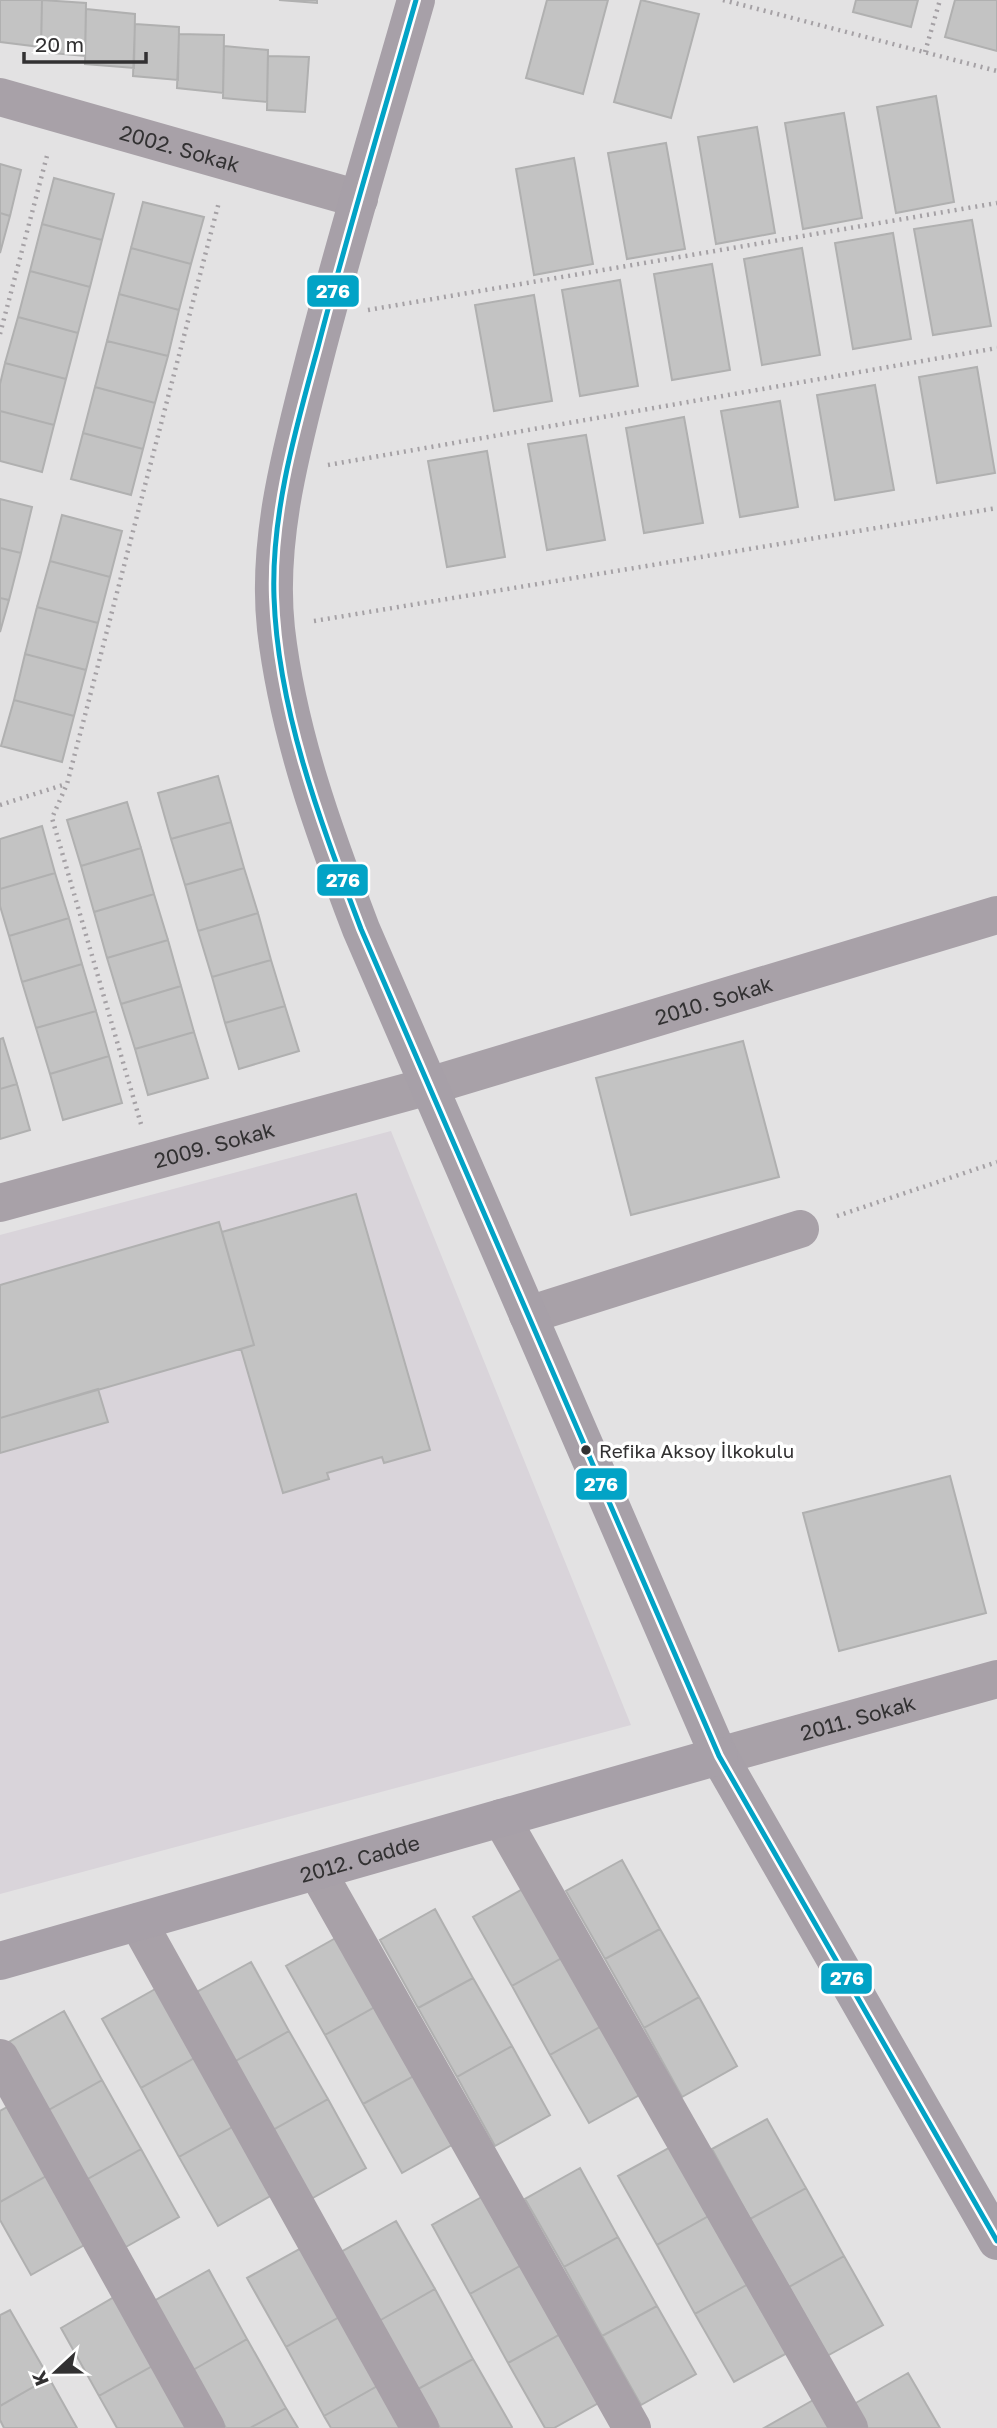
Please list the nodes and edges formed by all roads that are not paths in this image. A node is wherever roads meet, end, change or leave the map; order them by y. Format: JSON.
{"nodes":[{"id":1,"x":416,"y":0,"type":"edge"},
{"id":2,"x":0,"y":97,"type":"edge"},
{"id":3,"x":359,"y":199,"type":"junction"},
{"id":4,"x":997,"y":915,"type":"edge"},
{"id":5,"x":429,"y":1086,"type":"junction"},
{"id":6,"x":0,"y":1203,"type":"edge"},
{"id":7,"x":800,"y":1229,"type":"road end"},
{"id":8,"x":528,"y":1315,"type":"junction"},
{"id":9,"x":997,"y":1679,"type":"edge"},
{"id":10,"x":719,"y":1756,"type":"junction"},
{"id":11,"x":501,"y":1818,"type":"junction"},
{"id":12,"x":317,"y":1871,"type":"junction"},
{"id":13,"x":138,"y":1922,"type":"junction"},
{"id":14,"x":0,"y":1961,"type":"edge"},
{"id":15,"x":0,"y":2058,"type":"edge"},
{"id":16,"x":997,"y":2241,"type":"edge"},
{"id":17,"x":206,"y":2428,"type":"edge"},
{"id":18,"x":420,"y":2428,"type":"edge"},
{"id":19,"x":632,"y":2428,"type":"edge"},
{"id":20,"x":849,"y":2428,"type":"edge"}],
"edges":[{"from":1,"to":3,"type":"street"},
{"from":2,"to":3,"type":"street","name":"2002. Sokak"},
{"from":3,"to":5,"type":"street"},
{"from":4,"to":5,"type":"street","name":"2010. Sokak"},
{"from":5,"to":6,"type":"street","name":"2009. Sokak"},
{"from":5,"to":8,"type":"street"},
{"from":7,"to":8,"type":"street"},
{"from":8,"to":10,"type":"street"},
{"from":9,"to":10,"type":"street","name":"2011. Sokak"},
{"from":10,"to":11,"type":"street","name":"2012. Cadde"},
{"from":10,"to":16,"type":"street"},
{"from":11,"to":12,"type":"street","name":"2012. Cadde"},
{"from":11,"to":20,"type":"street"},
{"from":12,"to":13,"type":"street","name":"2012. Cadde"},
{"from":12,"to":19,"type":"street"},
{"from":13,"to":14,"type":"street","name":"2012. Cadde"},
{"from":13,"to":18,"type":"street"},
{"from":15,"to":17,"type":"street"}]}
